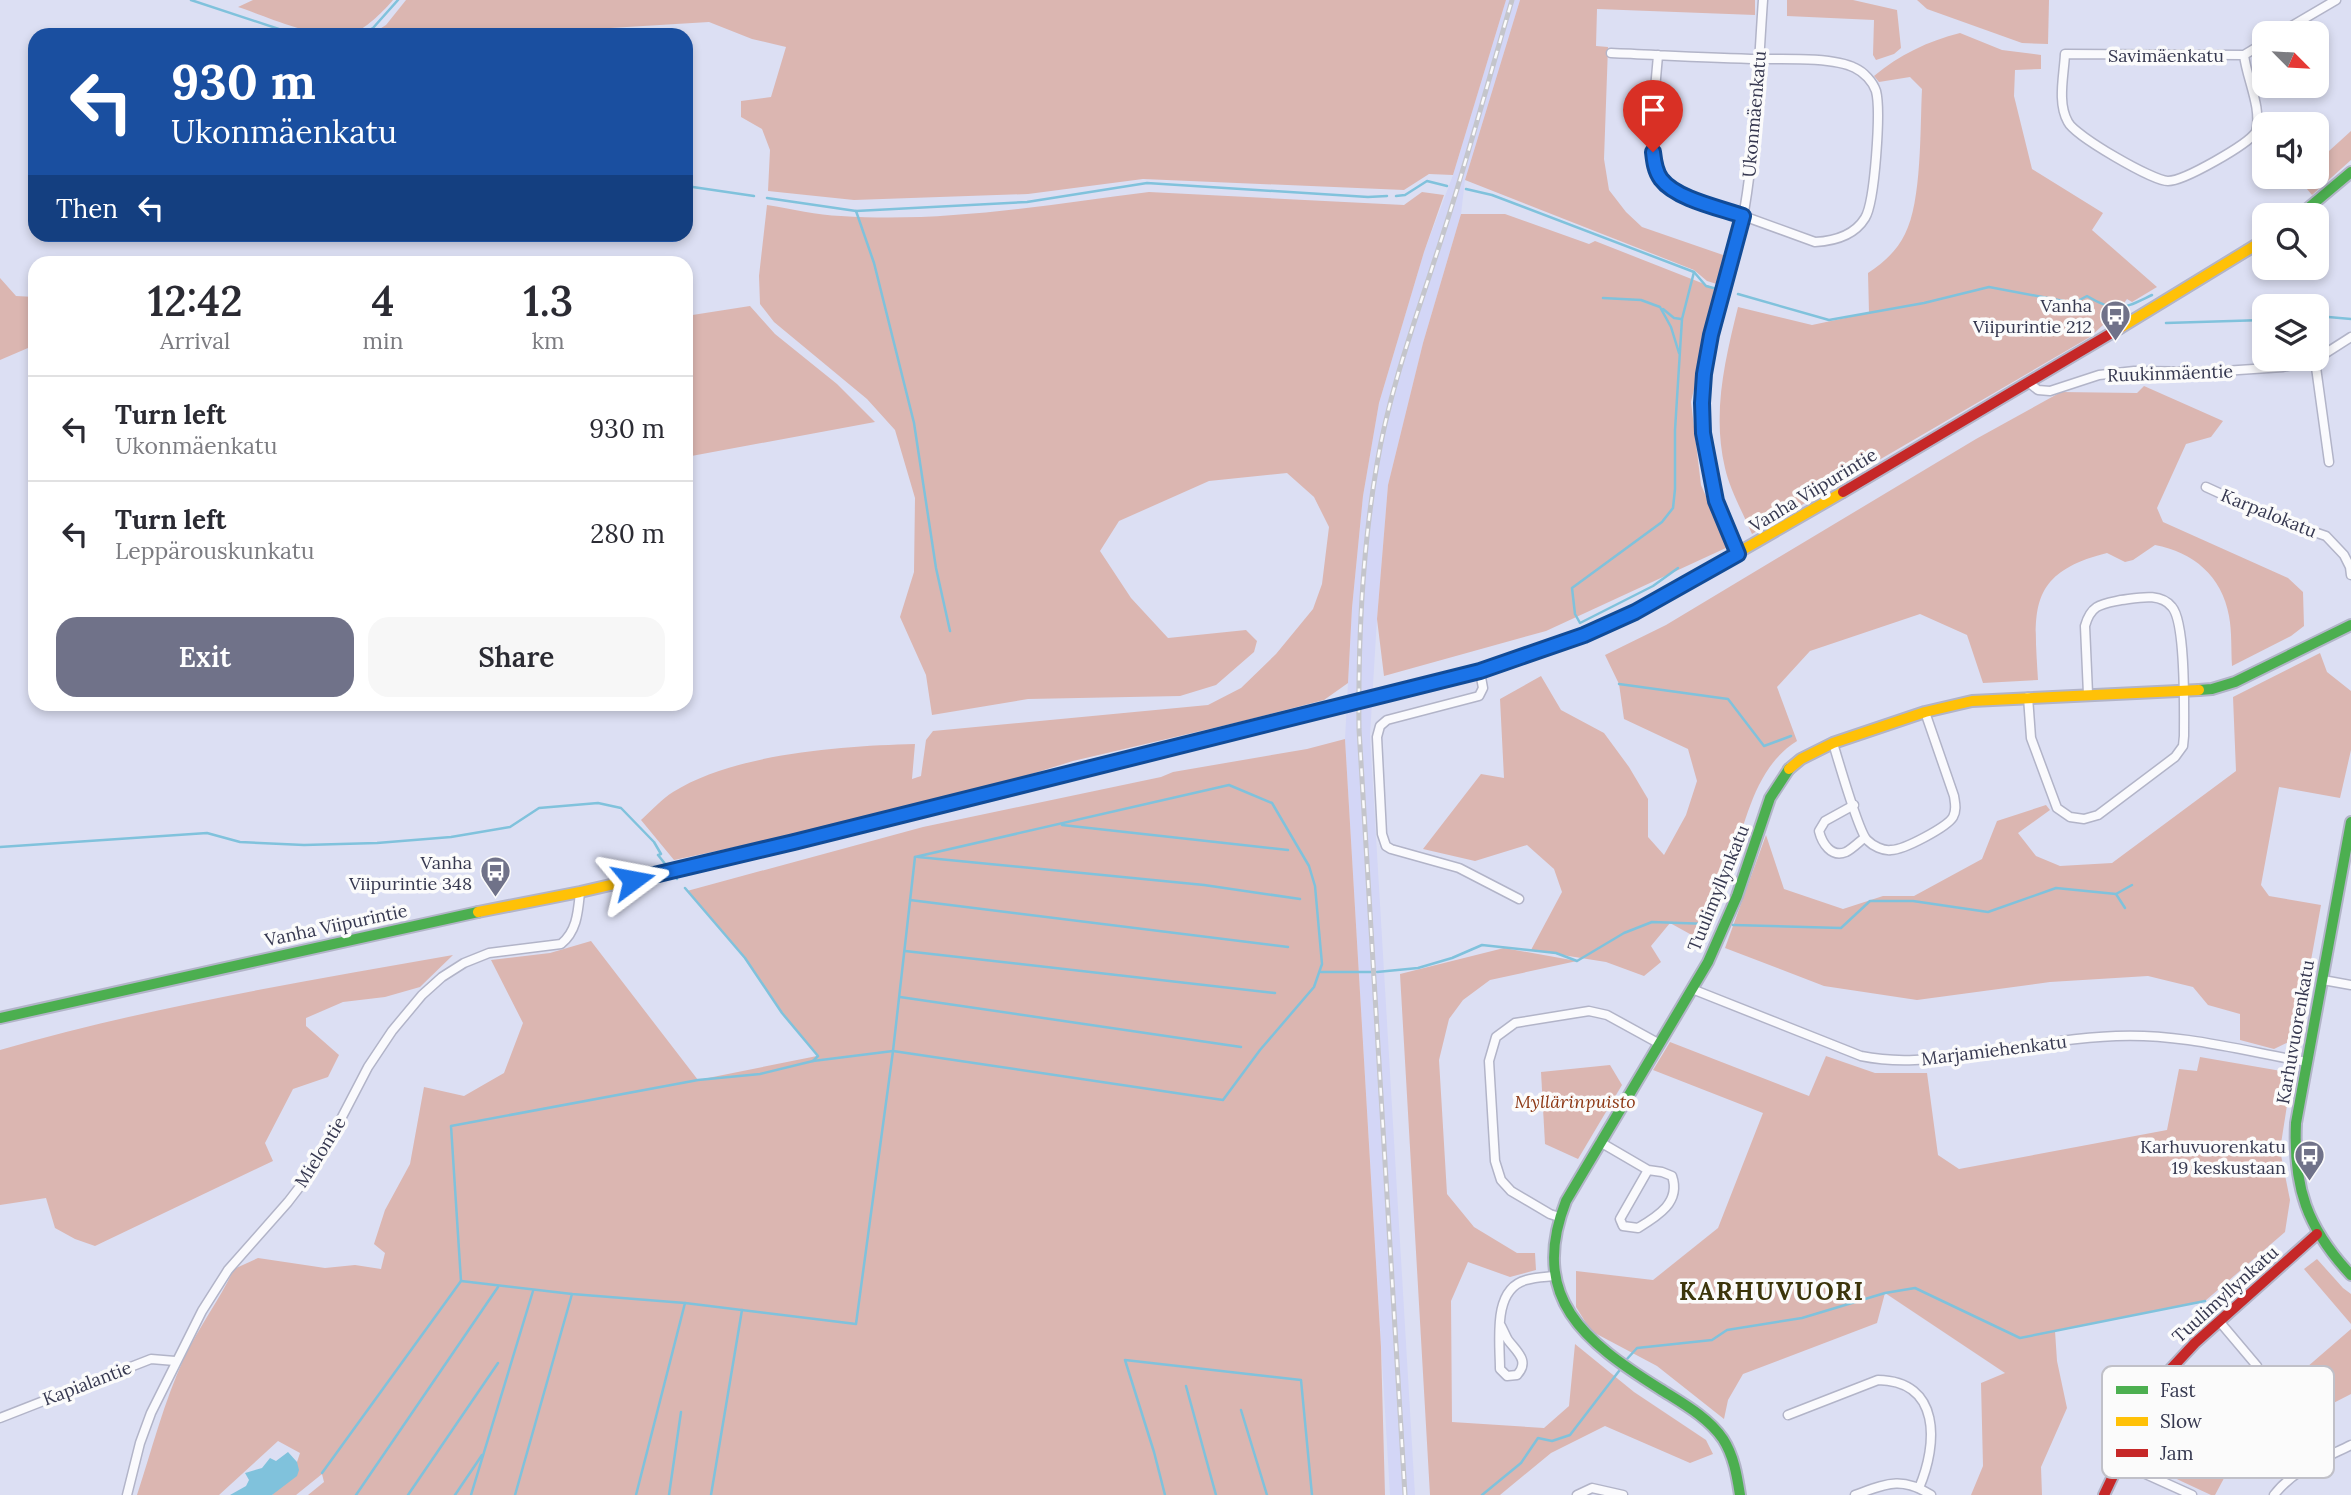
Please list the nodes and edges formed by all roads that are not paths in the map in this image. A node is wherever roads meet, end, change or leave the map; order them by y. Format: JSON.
{"nodes":[{"id":1,"x":1763,"y":0,"type":"edge"},
{"id":2,"x":2336,"y":0,"type":"edge"},
{"id":3,"x":2300,"y":21,"type":"edge"},
{"id":4,"x":2252,"y":50,"type":"edge"},
{"id":5,"x":1611,"y":53,"type":"dead end"},
{"id":6,"x":1658,"y":55,"type":"junction"},
{"id":7,"x":2244,"y":55,"type":"junction"},
{"id":8,"x":1759,"y":59,"type":"junction"},
{"id":9,"x":2351,"y":172,"type":"edge"},
{"id":10,"x":2314,"y":203,"type":"edge"},
{"id":11,"x":1743,"y":216,"type":"junction"},
{"id":12,"x":2252,"y":247,"type":"edge"},
{"id":13,"x":2351,"y":337,"type":"edge"},
{"id":14,"x":2329,"y":351,"type":"edge"},
{"id":15,"x":2252,"y":370,"type":"edge"},
{"id":16,"x":2317,"y":371,"type":"edge"},
{"id":17,"x":2028,"y":382,"type":"junction"},
{"id":18,"x":2329,"y":462,"type":"dead end"},
{"id":19,"x":2206,"y":487,"type":"dead end"},
{"id":20,"x":1738,"y":554,"type":"junction"},
{"id":21,"x":2351,"y":575,"type":"edge"},
{"id":22,"x":2351,"y":625,"type":"edge"},
{"id":23,"x":1480,"y":671,"type":"junction"},
{"id":24,"x":2183,"y":690,"type":"junction"},
{"id":25,"x":2088,"y":694,"type":"junction"},
{"id":26,"x":2028,"y":697,"type":"junction"},
{"id":27,"x":1925,"y":712,"type":"junction"},
{"id":28,"x":1833,"y":743,"type":"junction"},
{"id":29,"x":1854,"y":805,"type":"junction"},
{"id":30,"x":2351,"y":822,"type":"edge"},
{"id":31,"x":1864,"y":838,"type":"junction"},
{"id":32,"x":580,"y":892,"type":"junction"},
{"id":33,"x":1519,"y":899,"type":"dead end"},
{"id":34,"x":2323,"y":980,"type":"junction"},
{"id":35,"x":2351,"y":985,"type":"edge"},
{"id":36,"x":1692,"y":989,"type":"junction"},
{"id":37,"x":0,"y":1018,"type":"edge"},
{"id":38,"x":1658,"y":1043,"type":"junction"},
{"id":39,"x":2307,"y":1062,"type":"junction"},
{"id":40,"x":1600,"y":1142,"type":"junction"},
{"id":41,"x":1648,"y":1170,"type":"junction"},
{"id":42,"x":1559,"y":1217,"type":"junction"},
{"id":43,"x":2316,"y":1234,"type":"junction"},
{"id":44,"x":2351,"y":1275,"type":"edge"},
{"id":45,"x":1554,"y":1276,"type":"junction"},
{"id":46,"x":2219,"y":1321,"type":"junction"},
{"id":47,"x":1500,"y":1324,"type":"junction"},
{"id":48,"x":175,"y":1361,"type":"junction"},
{"id":49,"x":2174,"y":1366,"type":"edge"},
{"id":50,"x":2258,"y":1366,"type":"dead end"},
{"id":51,"x":1788,"y":1415,"type":"dead end"},
{"id":52,"x":0,"y":1418,"type":"edge"},
{"id":53,"x":2351,"y":1445,"type":"edge"},
{"id":54,"x":2334,"y":1454,"type":"edge"},
{"id":55,"x":2112,"y":1478,"type":"edge"},
{"id":56,"x":2154,"y":1478,"type":"edge"},
{"id":57,"x":2291,"y":1478,"type":"edge"},
{"id":58,"x":1919,"y":1488,"type":"junction"},
{"id":59,"x":127,"y":1495,"type":"edge"},
{"id":60,"x":1577,"y":1495,"type":"edge"},
{"id":61,"x":1623,"y":1495,"type":"edge"},
{"id":62,"x":1740,"y":1495,"type":"edge"},
{"id":63,"x":1855,"y":1495,"type":"edge"},
{"id":64,"x":1931,"y":1495,"type":"edge"},
{"id":65,"x":2104,"y":1495,"type":"edge"},
{"id":66,"x":2192,"y":1495,"type":"edge"},
{"id":67,"x":2274,"y":1495,"type":"edge"}],
"edges":[{"from":1,"to":8,"type":"street","name":"Ukonmäenkatu"},
{"from":2,"to":3,"type":"street"},
{"from":4,"to":7,"type":"street","name":"Savimäenkatu"},
{"from":5,"to":6,"type":"street"},
{"from":6,"to":8,"type":"street"},
{"from":6,"to":11,"type":"street"},
{"from":7,"to":7,"type":"street","name":"Savimäenkatu"},
{"from":8,"to":11,"type":"street","name":"Ukonmäenkatu"},
{"from":8,"to":11,"type":"street"},
{"from":9,"to":10,"type":"street"},
{"from":11,"to":20,"type":"street","name":"Ukonmäenkatu"},
{"from":12,"to":17,"type":"street","name":"Vanha Viipurintie"},
{"from":13,"to":14,"type":"street","name":"Ruukinmäentie"},
{"from":15,"to":17,"type":"street","name":"Ruukinmäentie"},
{"from":16,"to":18,"type":"street"},
{"from":17,"to":20,"type":"street","name":"Vanha Viipurintie"},
{"from":19,"to":21,"type":"street","name":"Karpalokatu"},
{"from":20,"to":23,"type":"street","name":"Vanha Viipurintie"},
{"from":22,"to":24,"type":"street","name":"Tuulimyllynkatu"},
{"from":23,"to":32,"type":"street","name":"Vanha Viipurintie"},
{"from":23,"to":33,"type":"street"},
{"from":24,"to":25,"type":"street","name":"Tuulimyllynkatu"},
{"from":24,"to":25,"type":"street"},
{"from":24,"to":26,"type":"street"},
{"from":25,"to":26,"type":"street","name":"Tuulimyllynkatu"},
{"from":26,"to":27,"type":"street","name":"Tuulimyllynkatu"},
{"from":27,"to":28,"type":"street","name":"Tuulimyllynkatu"},
{"from":27,"to":31,"type":"street"},
{"from":28,"to":29,"type":"street"},
{"from":28,"to":36,"type":"street","name":"Tuulimyllynkatu"},
{"from":29,"to":31,"type":"street"},
{"from":29,"to":31,"type":"street"},
{"from":30,"to":34,"type":"street","name":"Karhuvuorenkatu"},
{"from":32,"to":37,"type":"street","name":"Vanha Viipurintie"},
{"from":32,"to":48,"type":"street","name":"Mielontie"},
{"from":34,"to":35,"type":"street"},
{"from":34,"to":39,"type":"street","name":"Karhuvuorenkatu"},
{"from":36,"to":38,"type":"street","name":"Tuulimyllynkatu"},
{"from":36,"to":39,"type":"street","name":"Marjamiehenkatu"},
{"from":38,"to":40,"type":"street","name":"Tuulimyllynkatu"},
{"from":38,"to":42,"type":"street"},
{"from":39,"to":43,"type":"street","name":"Karhuvuorenkatu"},
{"from":40,"to":41,"type":"street"},
{"from":40,"to":42,"type":"street","name":"Tuulimyllynkatu"},
{"from":41,"to":41,"type":"street"},
{"from":42,"to":45,"type":"street","name":"Tuulimyllynkatu"},
{"from":43,"to":44,"type":"street","name":"Karhuvuorenkatu"},
{"from":43,"to":46,"type":"street","name":"Tuulimyllynkatu"},
{"from":45,"to":47,"type":"street"},
{"from":45,"to":62,"type":"street","name":"Tuulimyllynkatu"},
{"from":46,"to":49,"type":"street","name":"Tuulimyllynkatu"},
{"from":46,"to":50,"type":"street"},
{"from":47,"to":47,"type":"street"},
{"from":48,"to":52,"type":"street","name":"Kapialantie"},
{"from":48,"to":59,"type":"street","name":"Mielontie"},
{"from":51,"to":58,"type":"street"},
{"from":53,"to":54,"type":"street"},
{"from":55,"to":65,"type":"street","name":"Tuulimyllynkatu"},
{"from":56,"to":66,"type":"street"},
{"from":57,"to":67,"type":"street"},
{"from":58,"to":63,"type":"street"},
{"from":58,"to":64,"type":"street"},
{"from":60,"to":61,"type":"street"}]}
